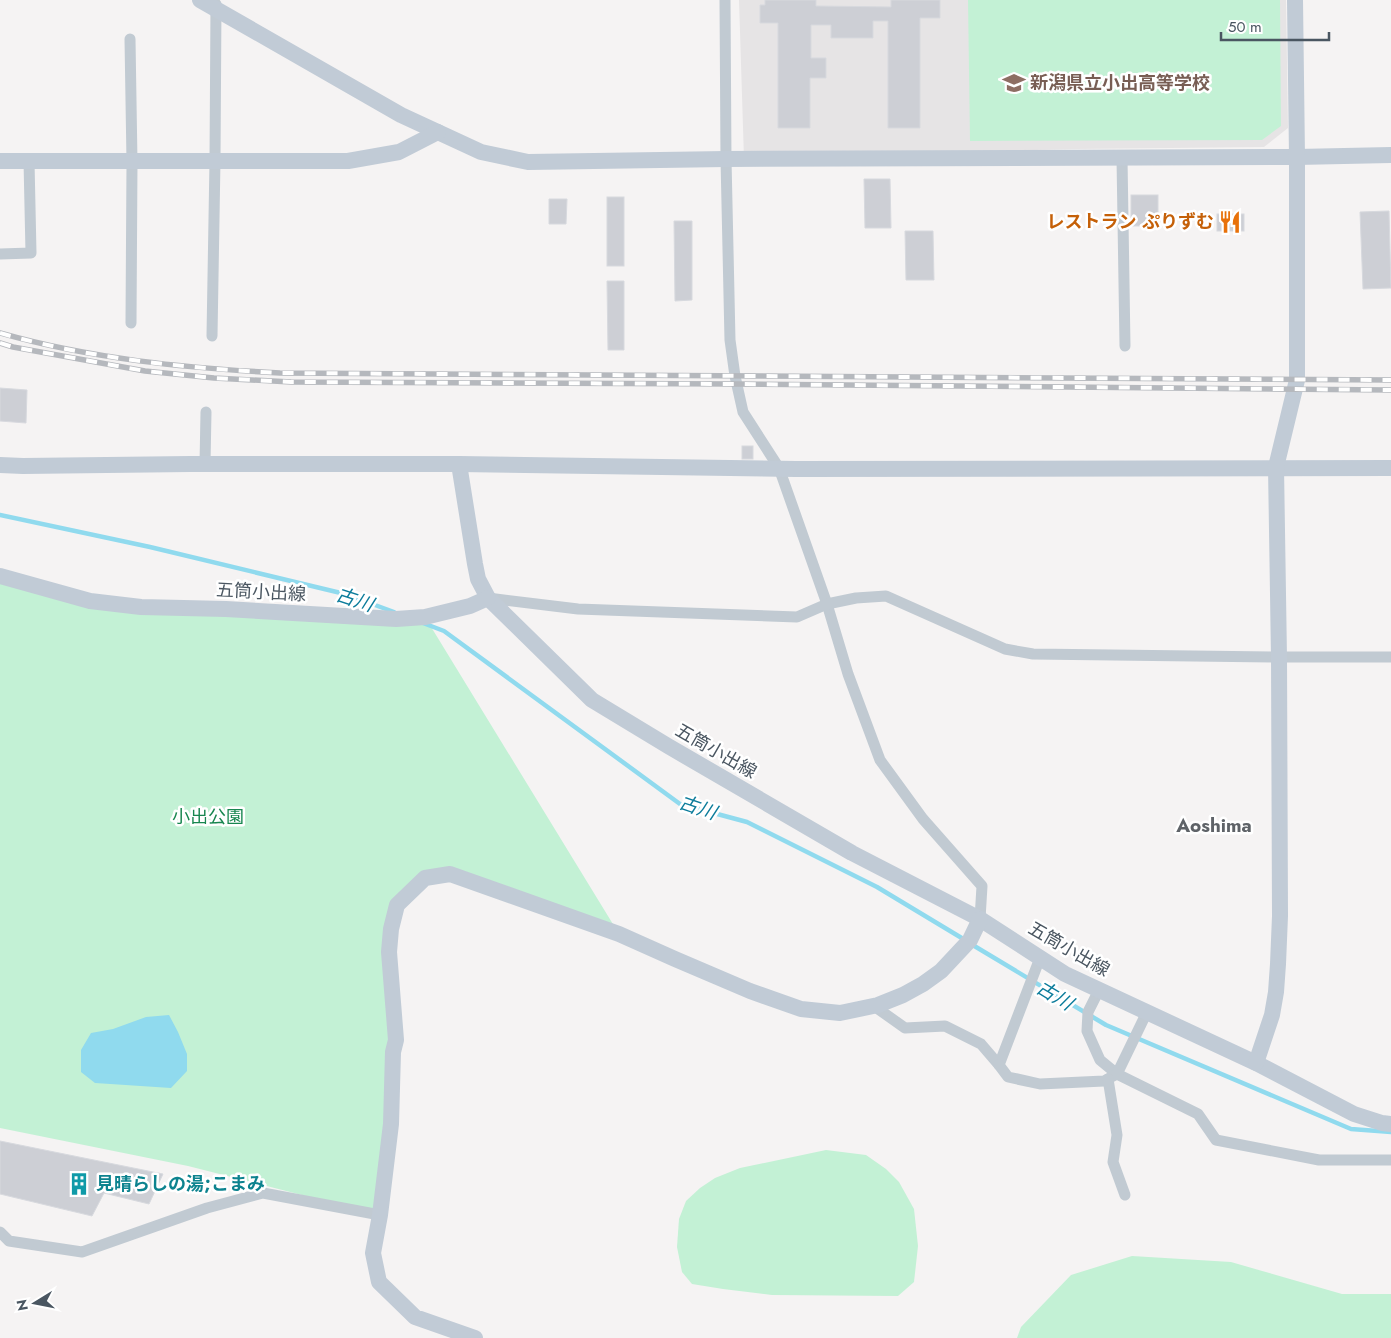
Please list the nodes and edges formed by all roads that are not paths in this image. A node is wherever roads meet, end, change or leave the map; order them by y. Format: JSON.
{"nodes":[{"id":1,"x":200,"y":0,"type":"edge"},
{"id":2,"x":725,"y":0,"type":"edge"},
{"id":3,"x":1295,"y":0,"type":"edge"},
{"id":4,"x":216,"y":4,"type":"edge"},
{"id":5,"x":130,"y":39,"type":"dead end"},
{"id":6,"x":438,"y":132,"type":"junction"},
{"id":7,"x":1391,"y":155,"type":"edge"},
{"id":8,"x":1297,"y":157,"type":"junction"},
{"id":9,"x":1122,"y":158,"type":"junction"},
{"id":10,"x":726,"y":159,"type":"junction"},
{"id":11,"x":215,"y":160,"type":"junction"},
{"id":12,"x":0,"y":161,"type":"edge"},
{"id":13,"x":29,"y":161,"type":"junction"},
{"id":14,"x":132,"y":162,"type":"junction"},
{"id":15,"x":0,"y":254,"type":"edge"},
{"id":16,"x":131,"y":323,"type":"dead end"},
{"id":17,"x":212,"y":336,"type":"dead end"},
{"id":18,"x":1125,"y":346,"type":"dead end"},
{"id":19,"x":206,"y":412,"type":"dead end"},
{"id":20,"x":0,"y":464,"type":"edge"},
{"id":21,"x":205,"y":464,"type":"junction"},
{"id":22,"x":459,"y":464,"type":"junction"},
{"id":23,"x":1276,"y":467,"type":"junction"},
{"id":24,"x":779,"y":468,"type":"junction"},
{"id":25,"x":1391,"y":468,"type":"edge"},
{"id":26,"x":0,"y":576,"type":"edge"},
{"id":27,"x":488,"y":598,"type":"junction"},
{"id":28,"x":827,"y":604,"type":"junction"},
{"id":29,"x":1279,"y":657,"type":"junction"},
{"id":30,"x":1391,"y":657,"type":"edge"},
{"id":31,"x":980,"y":919,"type":"junction"},
{"id":32,"x":1040,"y":958,"type":"junction"},
{"id":33,"x":1099,"y":990,"type":"junction"},
{"id":34,"x":874,"y":1006,"type":"junction"},
{"id":35,"x":1147,"y":1012,"type":"junction"},
{"id":36,"x":1256,"y":1063,"type":"junction"},
{"id":37,"x":998,"y":1065,"type":"junction"},
{"id":38,"x":1112,"y":1077,"type":"junction"},
{"id":39,"x":1391,"y":1124,"type":"edge"},
{"id":40,"x":1391,"y":1160,"type":"edge"},
{"id":41,"x":1126,"y":1195,"type":"dead end"},
{"id":42,"x":380,"y":1215,"type":"junction"},
{"id":43,"x":0,"y":1232,"type":"edge"},
{"id":44,"x":475,"y":1338,"type":"edge"}],
"edges":[{"from":1,"to":4,"type":"street"},
{"from":2,"to":10,"type":"street"},
{"from":3,"to":8,"type":"street"},
{"from":4,"to":6,"type":"street"},
{"from":4,"to":11,"type":"street"},
{"from":5,"to":14,"type":"street"},
{"from":6,"to":10,"type":"street"},
{"from":6,"to":11,"type":"street"},
{"from":7,"to":8,"type":"street"},
{"from":8,"to":9,"type":"street"},
{"from":8,"to":23,"type":"street"},
{"from":9,"to":10,"type":"street"},
{"from":9,"to":18,"type":"street"},
{"from":10,"to":24,"type":"street"},
{"from":11,"to":14,"type":"street"},
{"from":11,"to":17,"type":"street"},
{"from":12,"to":13,"type":"street"},
{"from":13,"to":14,"type":"street"},
{"from":13,"to":15,"type":"street"},
{"from":14,"to":16,"type":"street"},
{"from":19,"to":21,"type":"street"},
{"from":20,"to":21,"type":"street"},
{"from":21,"to":22,"type":"street"},
{"from":22,"to":24,"type":"street"},
{"from":22,"to":27,"type":"street"},
{"from":23,"to":24,"type":"street"},
{"from":23,"to":25,"type":"street"},
{"from":23,"to":29,"type":"street"},
{"from":24,"to":28,"type":"street"},
{"from":26,"to":27,"type":"street","name":"五筒小出線"},
{"from":27,"to":28,"type":"street"},
{"from":27,"to":31,"type":"street","name":"五筒小出線"},
{"from":28,"to":29,"type":"street"},
{"from":28,"to":31,"type":"street"},
{"from":29,"to":30,"type":"street"},
{"from":29,"to":36,"type":"street"},
{"from":31,"to":32,"type":"street","name":"五筒小出線"},
{"from":31,"to":34,"type":"street"},
{"from":32,"to":33,"type":"street","name":"五筒小出線"},
{"from":32,"to":37,"type":"street"},
{"from":33,"to":35,"type":"street","name":"五筒小出線"},
{"from":33,"to":38,"type":"street"},
{"from":34,"to":37,"type":"street"},
{"from":34,"to":42,"type":"street"},
{"from":35,"to":36,"type":"street","name":"五筒小出線"},
{"from":35,"to":38,"type":"street"},
{"from":36,"to":39,"type":"street","name":"五筒小出線"},
{"from":37,"to":38,"type":"street"},
{"from":38,"to":40,"type":"street"},
{"from":38,"to":41,"type":"street"},
{"from":42,"to":43,"type":"street"},
{"from":42,"to":44,"type":"street"}]}
